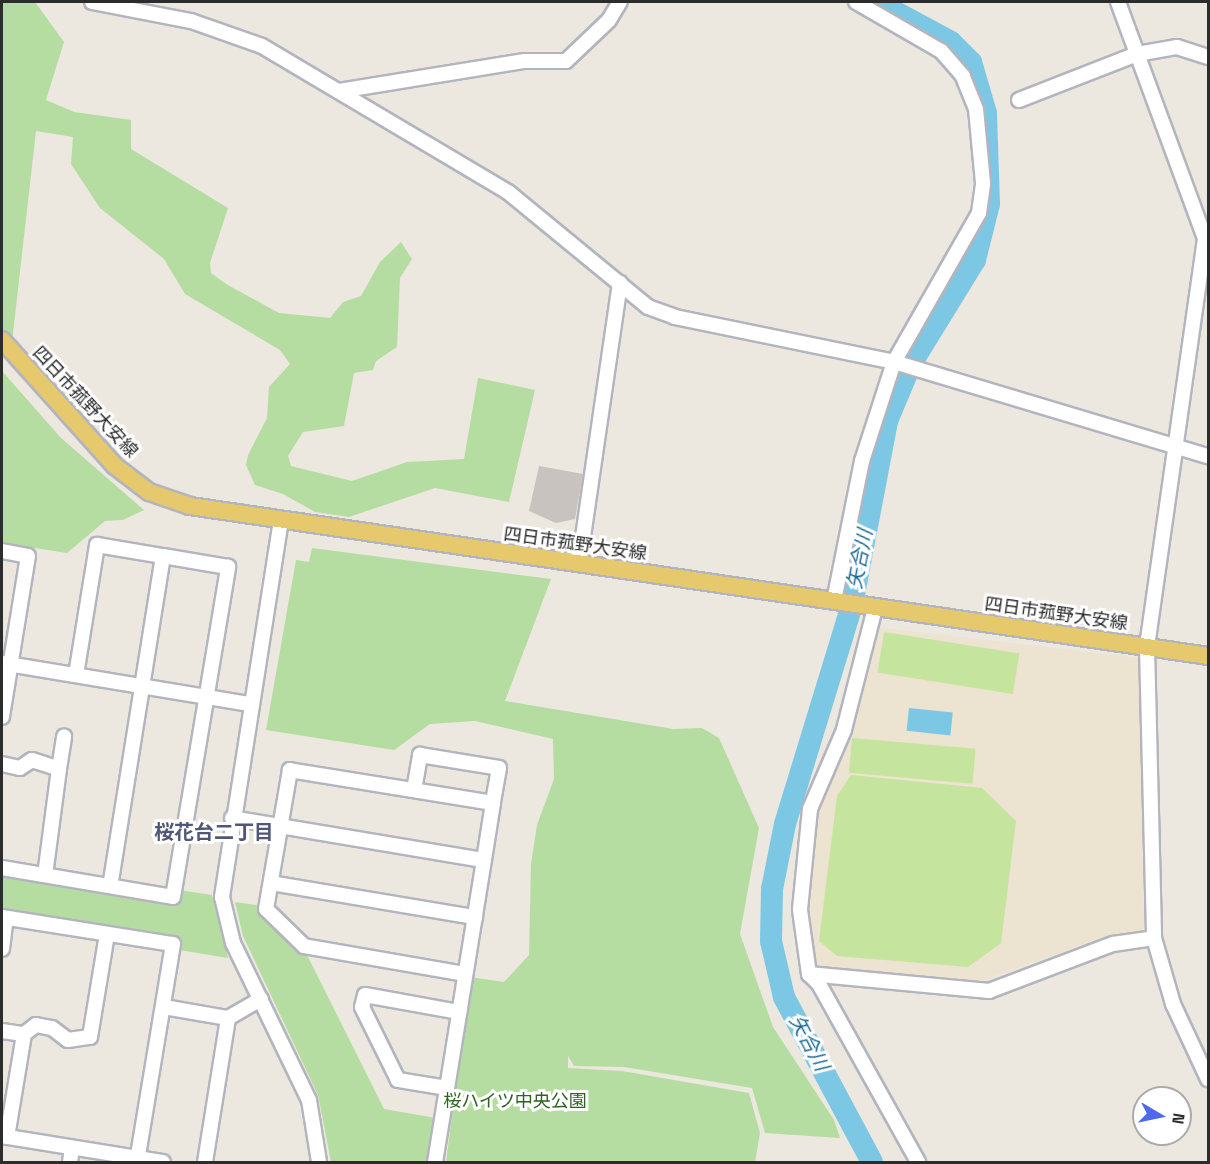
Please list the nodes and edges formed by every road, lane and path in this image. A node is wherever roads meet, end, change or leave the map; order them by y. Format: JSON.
{"nodes":[{"id":1,"x":92,"y":2,"type":"edge"},
{"id":2,"x":620,"y":2,"type":"edge"},
{"id":3,"x":856,"y":2,"type":"edge"},
{"id":4,"x":1118,"y":2,"type":"edge"},
{"id":5,"x":1137,"y":54,"type":"junction"},
{"id":6,"x":1209,"y":57,"type":"edge"},
{"id":7,"x":339,"y":91,"type":"junction"},
{"id":8,"x":1019,"y":100,"type":"dead end"},
{"id":9,"x":620,"y":283,"type":"junction"},
{"id":10,"x":2,"y":340,"type":"edge"},
{"id":11,"x":894,"y":362,"type":"junction"},
{"id":12,"x":1176,"y":447,"type":"junction"},
{"id":13,"x":1209,"y":456,"type":"edge"},
{"id":14,"x":280,"y":520,"type":"junction"},
{"id":15,"x":2,"y":552,"type":"edge"},
{"id":16,"x":164,"y":556,"type":"junction"},
{"id":17,"x":579,"y":564,"type":"junction"},
{"id":18,"x":834,"y":601,"type":"junction"},
{"id":19,"x":872,"y":608,"type":"junction"},
{"id":20,"x":1147,"y":647,"type":"junction"},
{"id":21,"x":1209,"y":657,"type":"edge"},
{"id":22,"x":6,"y":664,"type":"edge"},
{"id":23,"x":76,"y":675,"type":"junction"},
{"id":24,"x":142,"y":686,"type":"junction"},
{"id":25,"x":205,"y":697,"type":"junction"},
{"id":26,"x":251,"y":704,"type":"junction"},
{"id":27,"x":2,"y":717,"type":"edge"},
{"id":28,"x":64,"y":736,"type":"dead end"},
{"id":29,"x":2,"y":764,"type":"edge"},
{"id":30,"x":59,"y":769,"type":"junction"},
{"id":31,"x":414,"y":790,"type":"junction"},
{"id":32,"x":494,"y":803,"type":"junction"},
{"id":33,"x":232,"y":818,"type":"junction"},
{"id":34,"x":280,"y":827,"type":"junction"},
{"id":35,"x":484,"y":860,"type":"junction"},
{"id":36,"x":2,"y":868,"type":"edge"},
{"id":37,"x":45,"y":875,"type":"junction"},
{"id":38,"x":271,"y":883,"type":"junction"},
{"id":39,"x":110,"y":886,"type":"junction"},
{"id":40,"x":4,"y":917,"type":"edge"},
{"id":41,"x":475,"y":917,"type":"junction"},
{"id":42,"x":107,"y":934,"type":"junction"},
{"id":43,"x":1154,"y":938,"type":"junction"},
{"id":44,"x":2,"y":949,"type":"edge"},
{"id":45,"x":465,"y":974,"type":"junction"},
{"id":46,"x":809,"y":974,"type":"junction"},
{"id":47,"x":261,"y":999,"type":"junction"},
{"id":48,"x":164,"y":1007,"type":"junction"},
{"id":49,"x":459,"y":1012,"type":"junction"},
{"id":50,"x":228,"y":1018,"type":"junction"},
{"id":51,"x":2,"y":1031,"type":"edge"},
{"id":52,"x":24,"y":1034,"type":"junction"},
{"id":53,"x":1209,"y":1079,"type":"edge"},
{"id":54,"x":447,"y":1088,"type":"junction"},
{"id":55,"x":4,"y":1136,"type":"edge"},
{"id":56,"x":72,"y":1148,"type":"junction"},
{"id":57,"x":137,"y":1160,"type":"edge"},
{"id":58,"x":70,"y":1162,"type":"edge"},
{"id":59,"x":163,"y":1162,"type":"edge"},
{"id":60,"x":205,"y":1162,"type":"edge"},
{"id":61,"x":319,"y":1162,"type":"edge"},
{"id":62,"x":435,"y":1162,"type":"edge"},
{"id":63,"x":918,"y":1162,"type":"edge"}],
"edges":[{"from":1,"to":7,"type":"street"},
{"from":2,"to":7,"type":"street"},
{"from":3,"to":11,"type":"street"},
{"from":4,"to":5,"type":"street"},
{"from":5,"to":6,"type":"street"},
{"from":5,"to":8,"type":"street"},
{"from":5,"to":12,"type":"street"},
{"from":7,"to":9,"type":"street"},
{"from":9,"to":11,"type":"street"},
{"from":9,"to":17,"type":"street"},
{"from":10,"to":14,"type":"main road","name":"四日市菰野大安線"},
{"from":11,"to":12,"type":"street"},
{"from":11,"to":18,"type":"street"},
{"from":12,"to":13,"type":"street"},
{"from":12,"to":20,"type":"street"},
{"from":14,"to":17,"type":"main road","name":"四日市菰野大安線"},
{"from":14,"to":26,"type":"street"},
{"from":15,"to":22,"type":"street"},
{"from":16,"to":23,"type":"street"},
{"from":16,"to":24,"type":"street"},
{"from":16,"to":25,"type":"street"},
{"from":17,"to":18,"type":"main road","name":"四日市菰野大安線"},
{"from":18,"to":19,"type":"main road","name":"四日市菰野大安線"},
{"from":19,"to":20,"type":"main road","name":"四日市菰野大安線"},
{"from":19,"to":46,"type":"street"},
{"from":20,"to":21,"type":"main road","name":"四日市菰野大安線"},
{"from":20,"to":43,"type":"street"},
{"from":22,"to":23,"type":"street"},
{"from":22,"to":27,"type":"street"},
{"from":23,"to":24,"type":"street"},
{"from":24,"to":25,"type":"street"},
{"from":24,"to":39,"type":"street"},
{"from":25,"to":26,"type":"street"},
{"from":25,"to":39,"type":"street"},
{"from":26,"to":33,"type":"street"},
{"from":28,"to":30,"type":"street"},
{"from":29,"to":30,"type":"street"},
{"from":30,"to":37,"type":"street"},
{"from":31,"to":32,"type":"street"},
{"from":31,"to":32,"type":"street"},
{"from":31,"to":34,"type":"street"},
{"from":32,"to":35,"type":"street"},
{"from":33,"to":34,"type":"street"},
{"from":33,"to":47,"type":"street"},
{"from":34,"to":35,"type":"street"},
{"from":34,"to":38,"type":"street"},
{"from":35,"to":41,"type":"street"},
{"from":36,"to":37,"type":"street"},
{"from":37,"to":39,"type":"street"},
{"from":38,"to":41,"type":"street"},
{"from":38,"to":45,"type":"street"},
{"from":40,"to":42,"type":"street"},
{"from":40,"to":44,"type":"street"},
{"from":41,"to":45,"type":"street"},
{"from":42,"to":48,"type":"street"},
{"from":42,"to":52,"type":"street"},
{"from":43,"to":46,"type":"street"},
{"from":43,"to":53,"type":"street"},
{"from":45,"to":49,"type":"street"},
{"from":46,"to":63,"type":"street"},
{"from":47,"to":50,"type":"street"},
{"from":47,"to":61,"type":"street"},
{"from":48,"to":50,"type":"street"},
{"from":48,"to":57,"type":"street"},
{"from":49,"to":54,"type":"street"},
{"from":49,"to":54,"type":"street"},
{"from":50,"to":60,"type":"street"},
{"from":51,"to":52,"type":"street"},
{"from":52,"to":55,"type":"street"},
{"from":54,"to":62,"type":"street"},
{"from":55,"to":56,"type":"street"},
{"from":56,"to":57,"type":"street"},
{"from":56,"to":58,"type":"street"},
{"from":57,"to":59,"type":"street"}]}
